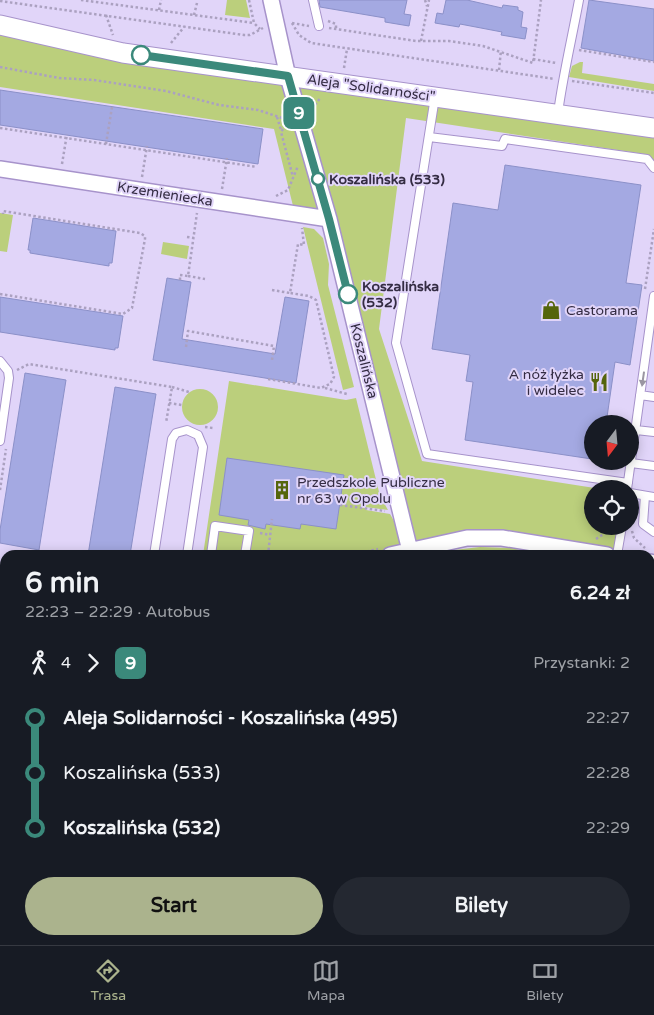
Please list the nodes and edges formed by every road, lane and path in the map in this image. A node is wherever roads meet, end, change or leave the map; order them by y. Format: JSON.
{"nodes":[{"id":1,"x":81,"y":0,"type":"edge"},
{"id":2,"x":161,"y":0,"type":"edge"},
{"id":3,"x":249,"y":0,"type":"edge"},
{"id":4,"x":271,"y":0,"type":"edge"},
{"id":5,"x":312,"y":0,"type":"edge"},
{"id":6,"x":425,"y":0,"type":"edge"},
{"id":7,"x":429,"y":0,"type":"edge"},
{"id":8,"x":542,"y":0,"type":"edge"},
{"id":9,"x":579,"y":0,"type":"edge"},
{"id":10,"x":0,"y":1,"type":"edge"},
{"id":11,"x":103,"y":1,"type":"edge"},
{"id":12,"x":197,"y":3,"type":"dead end"},
{"id":13,"x":428,"y":7,"type":"junction"},
{"id":14,"x":158,"y":10,"type":"junction"},
{"id":15,"x":194,"y":15,"type":"junction"},
{"id":16,"x":292,"y":23,"type":"junction"},
{"id":17,"x":254,"y":24,"type":"junction"},
{"id":18,"x":0,"y":25,"type":"edge"},
{"id":19,"x":269,"y":26,"type":"dead end"},
{"id":20,"x":319,"y":26,"type":"junction"},
{"id":21,"x":260,"y":29,"type":"junction"},
{"id":22,"x":290,"y":32,"type":"dead end"},
{"id":23,"x":421,"y":41,"type":"junction"},
{"id":24,"x":571,"y":48,"type":"junction"},
{"id":25,"x":502,"y":50,"type":"junction"},
{"id":26,"x":533,"y":59,"type":"junction"},
{"id":27,"x":654,"y":62,"type":"edge"},
{"id":28,"x":553,"y":63,"type":"dead end"},
{"id":29,"x":0,"y":67,"type":"edge"},
{"id":30,"x":498,"y":70,"type":"junction"},
{"id":31,"x":288,"y":76,"type":"junction"},
{"id":32,"x":556,"y":79,"type":"dead end"},
{"id":33,"x":569,"y":80,"type":"dead end"},
{"id":34,"x":654,"y":94,"type":"edge"},
{"id":35,"x":324,"y":95,"type":"dead end"},
{"id":36,"x":435,"y":97,"type":"junction"},
{"id":37,"x":112,"y":107,"type":"dead end"},
{"id":38,"x":558,"y":115,"type":"junction"},
{"id":39,"x":278,"y":117,"type":"junction"},
{"id":40,"x":301,"y":119,"type":"junction"},
{"id":41,"x":0,"y":128,"type":"edge"},
{"id":42,"x":654,"y":128,"type":"edge"},
{"id":43,"x":281,"y":132,"type":"junction"},
{"id":44,"x":67,"y":134,"type":"dead end"},
{"id":45,"x":428,"y":137,"type":"junction"},
{"id":46,"x":66,"y":138,"type":"junction"},
{"id":47,"x":106,"y":144,"type":"junction"},
{"id":48,"x":147,"y":148,"type":"junction"},
{"id":49,"x":227,"y":158,"type":"dead end"},
{"id":50,"x":226,"y":162,"type":"junction"},
{"id":51,"x":53,"y":163,"type":"dead end"},
{"id":52,"x":62,"y":164,"type":"junction"},
{"id":53,"x":299,"y":164,"type":"dead end"},
{"id":54,"x":71,"y":166,"type":"dead end"},
{"id":55,"x":257,"y":167,"type":"dead end"},
{"id":56,"x":654,"y":168,"type":"edge"},
{"id":57,"x":0,"y":169,"type":"edge"},
{"id":58,"x":134,"y":176,"type":"dead end"},
{"id":59,"x":142,"y":177,"type":"junction"},
{"id":60,"x":293,"y":177,"type":"junction"},
{"id":61,"x":150,"y":178,"type":"dead end"},
{"id":62,"x":214,"y":189,"type":"dead end"},
{"id":63,"x":274,"y":197,"type":"dead end"},
{"id":64,"x":198,"y":208,"type":"dead end"},
{"id":65,"x":2,"y":212,"type":"edge"},
{"id":66,"x":329,"y":219,"type":"junction"},
{"id":67,"x":307,"y":225,"type":"dead end"},
{"id":68,"x":187,"y":238,"type":"dead end"},
{"id":69,"x":194,"y":238,"type":"junction"},
{"id":70,"x":188,"y":276,"type":"junction"},
{"id":71,"x":205,"y":279,"type":"dead end"},
{"id":72,"x":180,"y":280,"type":"dead end"},
{"id":73,"x":272,"y":290,"type":"dead end"},
{"id":74,"x":290,"y":293,"type":"junction"},
{"id":75,"x":0,"y":294,"type":"edge"},
{"id":76,"x":654,"y":296,"type":"edge"},
{"id":77,"x":652,"y":328,"type":"edge"},
{"id":78,"x":186,"y":346,"type":"dead end"},
{"id":79,"x":272,"y":360,"type":"dead end"},
{"id":80,"x":645,"y":360,"type":"junction"},
{"id":81,"x":0,"y":361,"type":"edge"},
{"id":82,"x":654,"y":362,"type":"edge"},
{"id":83,"x":16,"y":377,"type":"dead end"},
{"id":84,"x":268,"y":379,"type":"dead end"},
{"id":85,"x":331,"y":383,"type":"junction"},
{"id":86,"x":172,"y":387,"type":"junction"},
{"id":87,"x":324,"y":388,"type":"junction"},
{"id":88,"x":334,"y":391,"type":"junction"},
{"id":89,"x":189,"y":392,"type":"dead end"},
{"id":90,"x":347,"y":394,"type":"dead end"},
{"id":91,"x":640,"y":395,"type":"junction"},
{"id":92,"x":654,"y":397,"type":"edge"},
{"id":93,"x":169,"y":403,"type":"junction"},
{"id":94,"x":182,"y":404,"type":"dead end"},
{"id":95,"x":638,"y":415,"type":"edge"},
{"id":96,"x":166,"y":422,"type":"dead end"},
{"id":97,"x":639,"y":430,"type":"edge"},
{"id":98,"x":654,"y":432,"type":"edge"},
{"id":99,"x":3,"y":442,"type":"edge"},
{"id":100,"x":639,"y":464,"type":"edge"},
{"id":101,"x":654,"y":466,"type":"edge"},
{"id":102,"x":590,"y":480,"type":"edge"},
{"id":103,"x":0,"y":490,"type":"edge"},
{"id":104,"x":639,"y":495,"type":"edge"},
{"id":105,"x":645,"y":496,"type":"junction"},
{"id":106,"x":654,"y":497,"type":"edge"},
{"id":107,"x":340,"y":505,"type":"dead end"},
{"id":108,"x":392,"y":512,"type":"dead end"},
{"id":109,"x":272,"y":519,"type":"dead end"},
{"id":110,"x":654,"y":532,"type":"edge"},
{"id":111,"x":620,"y":535,"type":"edge"},
{"id":112,"x":155,"y":550,"type":"edge"},
{"id":113,"x":188,"y":550,"type":"edge"},
{"id":114,"x":212,"y":550,"type":"edge"},
{"id":115,"x":246,"y":550,"type":"edge"},
{"id":116,"x":269,"y":550,"type":"edge"},
{"id":117,"x":411,"y":550,"type":"edge"},
{"id":118,"x":419,"y":550,"type":"edge"},
{"id":119,"x":576,"y":550,"type":"edge"},
{"id":120,"x":618,"y":550,"type":"edge"}],
"edges":[{"from":1,"to":11,"type":"path"},
{"from":2,"to":14,"type":"path"},
{"from":3,"to":17,"type":"path"},
{"from":4,"to":31,"type":"street","name":"Koszalińska"},
{"from":5,"to":20,"type":"lane"},
{"from":6,"to":13,"type":"path"},
{"from":7,"to":13,"type":"path"},
{"from":8,"to":26,"type":"path"},
{"from":9,"to":24,"type":"lane"},
{"from":10,"to":21,"type":"path"},
{"from":11,"to":14,"type":"path"},
{"from":12,"to":15,"type":"path"},
{"from":13,"to":23,"type":"path"},
{"from":14,"to":15,"type":"path"},
{"from":15,"to":17,"type":"path"},
{"from":16,"to":20,"type":"path"},
{"from":16,"to":22,"type":"path"},
{"from":16,"to":30,"type":"path"},
{"from":17,"to":21,"type":"path"},
{"from":18,"to":31,"type":"street","name":"Aleja \"Solidarności\""},
{"from":19,"to":21,"type":"path"},
{"from":20,"to":23,"type":"path"},
{"from":23,"to":25,"type":"path"},
{"from":24,"to":27,"type":"path"},
{"from":24,"to":38,"type":"lane"},
{"from":25,"to":26,"type":"path"},
{"from":25,"to":30,"type":"path"},
{"from":26,"to":28,"type":"path"},
{"from":29,"to":39,"type":"path"},
{"from":30,"to":32,"type":"path"},
{"from":31,"to":36,"type":"street","name":"Aleja \"Solidarności\""},
{"from":31,"to":40,"type":"street","name":"Koszalińska"},
{"from":33,"to":34,"type":"path"},
{"from":35,"to":40,"type":"path"},
{"from":36,"to":38,"type":"street","name":"Aleja \"Solidarności\""},
{"from":36,"to":45,"type":"lane"},
{"from":37,"to":47,"type":"path"},
{"from":38,"to":42,"type":"street","name":"Aleja \"Solidarności\""},
{"from":39,"to":43,"type":"path"},
{"from":39,"to":43,"type":"path"},
{"from":40,"to":66,"type":"street","name":"Koszalińska"},
{"from":41,"to":46,"type":"path"},
{"from":43,"to":60,"type":"path"},
{"from":44,"to":46,"type":"path"},
{"from":45,"to":56,"type":"lane"},
{"from":45,"to":102,"type":"lane"},
{"from":46,"to":47,"type":"path"},
{"from":46,"to":52,"type":"path"},
{"from":47,"to":48,"type":"path"},
{"from":48,"to":50,"type":"path"},
{"from":48,"to":59,"type":"path"},
{"from":49,"to":50,"type":"path"},
{"from":50,"to":55,"type":"path"},
{"from":50,"to":62,"type":"path"},
{"from":51,"to":52,"type":"path"},
{"from":52,"to":54,"type":"path"},
{"from":53,"to":60,"type":"path"},
{"from":57,"to":66,"type":"street","name":"Krzemieniecka"},
{"from":58,"to":59,"type":"path"},
{"from":59,"to":61,"type":"path"},
{"from":60,"to":63,"type":"path"},
{"from":64,"to":69,"type":"path"},
{"from":65,"to":75,"type":"path"},
{"from":66,"to":117,"type":"street","name":"Koszalińska"},
{"from":67,"to":74,"type":"path"},
{"from":68,"to":69,"type":"path"},
{"from":69,"to":70,"type":"path"},
{"from":70,"to":71,"type":"path"},
{"from":70,"to":72,"type":"path"},
{"from":73,"to":74,"type":"path"},
{"from":74,"to":85,"type":"path"},
{"from":76,"to":77,"type":"lane"},
{"from":77,"to":80,"type":"lane"},
{"from":78,"to":79,"type":"path"},
{"from":80,"to":82,"type":"lane"},
{"from":80,"to":91,"type":"lane","one_way":true},
{"from":81,"to":99,"type":"lane"},
{"from":83,"to":86,"type":"path"},
{"from":84,"to":87,"type":"path"},
{"from":85,"to":87,"type":"path"},
{"from":85,"to":88,"type":"path"},
{"from":86,"to":89,"type":"path"},
{"from":86,"to":93,"type":"path"},
{"from":87,"to":88,"type":"path"},
{"from":88,"to":90,"type":"path"},
{"from":91,"to":92,"type":"lane"},
{"from":91,"to":95,"type":"lane"},
{"from":93,"to":94,"type":"path"},
{"from":93,"to":96,"type":"path"},
{"from":97,"to":98,"type":"lane"},
{"from":99,"to":103,"type":"path"},
{"from":100,"to":101,"type":"lane"},
{"from":104,"to":105,"type":"lane"},
{"from":105,"to":106,"type":"lane"},
{"from":105,"to":110,"type":"lane"},
{"from":107,"to":108,"type":"path"},
{"from":109,"to":116,"type":"path"},
{"from":111,"to":120,"type":"lane"},
{"from":112,"to":113,"type":"lane"},
{"from":114,"to":115,"type":"lane"},
{"from":118,"to":119,"type":"street"}]}
